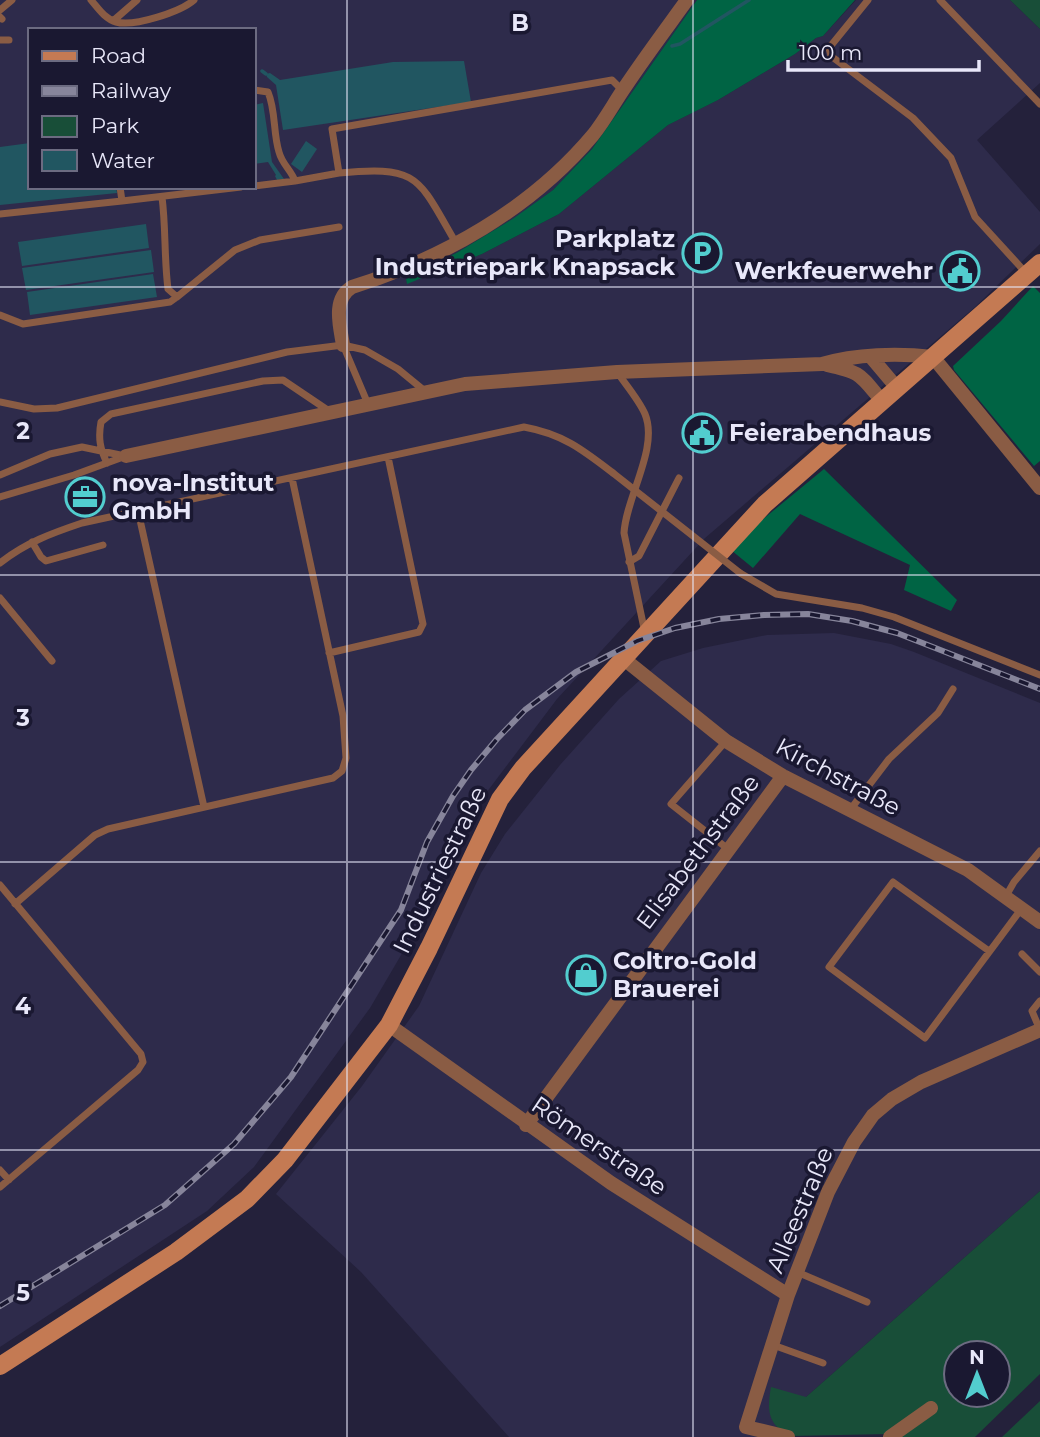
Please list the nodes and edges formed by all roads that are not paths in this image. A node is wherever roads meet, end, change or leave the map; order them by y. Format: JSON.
{"nodes":[{"id":1,"x":91,"y":0,"type":"edge"},
{"id":2,"x":137,"y":0,"type":"edge"},
{"id":3,"x":194,"y":0,"type":"edge"},
{"id":4,"x":687,"y":0,"type":"edge"},
{"id":5,"x":868,"y":0,"type":"edge"},
{"id":6,"x":940,"y":0,"type":"edge"},
{"id":7,"x":11,"y":4,"type":"edge"},
{"id":8,"x":0,"y":10,"type":"edge"},
{"id":9,"x":113,"y":21,"type":"junction"},
{"id":10,"x":0,"y":40,"type":"edge"},
{"id":11,"x":9,"y":40,"type":"dead end"},
{"id":12,"x":256,"y":90,"type":"edge"},
{"id":13,"x":622,"y":90,"type":"junction"},
{"id":14,"x":1040,"y":104,"type":"edge"},
{"id":15,"x":339,"y":173,"type":"junction"},
{"id":16,"x":295,"y":181,"type":"junction"},
{"id":17,"x":256,"y":186,"type":"edge"},
{"id":18,"x":120,"y":189,"type":"edge"},
{"id":19,"x":225,"y":189,"type":"edge"},
{"id":20,"x":162,"y":197,"type":"junction"},
{"id":21,"x":122,"y":201,"type":"junction"},
{"id":22,"x":0,"y":214,"type":"edge"},
{"id":23,"x":339,"y":227,"type":"dead end"},
{"id":24,"x":456,"y":243,"type":"junction"},
{"id":25,"x":1033,"y":269,"type":"edge"},
{"id":26,"x":177,"y":297,"type":"junction"},
{"id":27,"x":0,"y":315,"type":"edge"},
{"id":28,"x":343,"y":345,"type":"junction"},
{"id":29,"x":871,"y":357,"type":"junction"},
{"id":30,"x":933,"y":357,"type":"junction"},
{"id":31,"x":822,"y":364,"type":"junction"},
{"id":32,"x":617,"y":372,"type":"junction"},
{"id":33,"x":898,"y":388,"type":"junction"},
{"id":34,"x":426,"y":392,"type":"junction"},
{"id":35,"x":0,"y":402,"type":"edge"},
{"id":36,"x":883,"y":402,"type":"junction"},
{"id":37,"x":368,"y":404,"type":"junction"},
{"id":38,"x":330,"y":412,"type":"junction"},
{"id":39,"x":100,"y":449,"type":"junction"},
{"id":40,"x":126,"y":456,"type":"junction"},
{"id":41,"x":388,"y":457,"type":"junction"},
{"id":42,"x":107,"y":463,"type":"junction"},
{"id":43,"x":0,"y":475,"type":"edge"},
{"id":44,"x":292,"y":478,"type":"junction"},
{"id":45,"x":679,"y":478,"type":"dead end"},
{"id":46,"x":1040,"y":488,"type":"edge"},
{"id":47,"x":0,"y":497,"type":"edge"},
{"id":48,"x":138,"y":511,"type":"junction"},
{"id":49,"x":32,"y":542,"type":"junction"},
{"id":50,"x":103,"y":545,"type":"dead end"},
{"id":51,"x":629,"y":562,"type":"junction"},
{"id":52,"x":0,"y":563,"type":"edge"},
{"id":53,"x":0,"y":598,"type":"edge"},
{"id":54,"x":646,"y":634,"type":"junction"},
{"id":55,"x":329,"y":653,"type":"junction"},
{"id":56,"x":624,"y":659,"type":"junction"},
{"id":57,"x":52,"y":661,"type":"dead end"},
{"id":58,"x":1040,"y":675,"type":"edge"},
{"id":59,"x":953,"y":689,"type":"dead end"},
{"id":60,"x":726,"y":741,"type":"junction"},
{"id":61,"x":783,"y":776,"type":"junction"},
{"id":62,"x":204,"y":807,"type":"junction"},
{"id":63,"x":850,"y":810,"type":"junction"},
{"id":64,"x":728,"y":849,"type":"junction"},
{"id":65,"x":1040,"y":851,"type":"edge"},
{"id":66,"x":0,"y":886,"type":"edge"},
{"id":67,"x":1006,"y":896,"type":"junction"},
{"id":68,"x":15,"y":904,"type":"junction"},
{"id":69,"x":1022,"y":908,"type":"junction"},
{"id":70,"x":1040,"y":922,"type":"edge"},
{"id":71,"x":989,"y":951,"type":"junction"},
{"id":72,"x":1022,"y":954,"type":"dead end"},
{"id":73,"x":1040,"y":972,"type":"edge"},
{"id":74,"x":1040,"y":1001,"type":"edge"},
{"id":75,"x":389,"y":1024,"type":"junction"},
{"id":76,"x":1040,"y":1030,"type":"edge"},
{"id":77,"x":526,"y":1125,"type":"junction"},
{"id":78,"x":0,"y":1170,"type":"edge"},
{"id":79,"x":9,"y":1180,"type":"junction"},
{"id":80,"x":0,"y":1187,"type":"edge"},
{"id":81,"x":797,"y":1272,"type":"junction"},
{"id":82,"x":788,"y":1296,"type":"junction"},
{"id":83,"x":867,"y":1302,"type":"dead end"},
{"id":84,"x":773,"y":1345,"type":"junction"},
{"id":85,"x":823,"y":1363,"type":"dead end"},
{"id":86,"x":0,"y":1366,"type":"edge"},
{"id":87,"x":931,"y":1408,"type":"dead end"},
{"id":88,"x":788,"y":1437,"type":"edge"},
{"id":89,"x":890,"y":1437,"type":"edge"}],
"edges":[{"from":1,"to":9,"type":"lane"},
{"from":2,"to":9,"type":"lane"},
{"from":3,"to":9,"type":"lane"},
{"from":4,"to":13,"type":"street"},
{"from":5,"to":25,"type":"lane"},
{"from":6,"to":14,"type":"lane"},
{"from":7,"to":8,"type":"lane"},
{"from":10,"to":11,"type":"lane"},
{"from":12,"to":16,"type":"lane"},
{"from":13,"to":15,"type":"lane"},
{"from":13,"to":24,"type":"street"},
{"from":15,"to":16,"type":"lane"},
{"from":15,"to":24,"type":"lane"},
{"from":16,"to":17,"type":"lane"},
{"from":18,"to":21,"type":"lane"},
{"from":19,"to":20,"type":"lane"},
{"from":20,"to":21,"type":"lane"},
{"from":20,"to":26,"type":"lane"},
{"from":21,"to":22,"type":"lane"},
{"from":23,"to":26,"type":"lane"},
{"from":24,"to":28,"type":"street"},
{"from":25,"to":30,"type":"main road","name":"Industriestraße"},
{"from":26,"to":27,"type":"lane"},
{"from":28,"to":34,"type":"lane"},
{"from":28,"to":35,"type":"lane"},
{"from":28,"to":37,"type":"lane"},
{"from":29,"to":30,"type":"street"},
{"from":29,"to":31,"type":"street"},
{"from":29,"to":33,"type":"street"},
{"from":30,"to":33,"type":"main road","name":"Industriestraße"},
{"from":30,"to":46,"type":"street"},
{"from":31,"to":32,"type":"street"},
{"from":31,"to":36,"type":"street"},
{"from":32,"to":34,"type":"street"},
{"from":32,"to":51,"type":"lane"},
{"from":33,"to":36,"type":"main road","name":"Industriestraße"},
{"from":34,"to":37,"type":"street"},
{"from":36,"to":54,"type":"main road","name":"Industriestraße"},
{"from":37,"to":38,"type":"street"},
{"from":38,"to":39,"type":"lane"},
{"from":38,"to":40,"type":"street"},
{"from":39,"to":40,"type":"lane"},
{"from":39,"to":42,"type":"lane"},
{"from":39,"to":43,"type":"lane"},
{"from":40,"to":42,"type":"lane"},
{"from":41,"to":44,"type":"lane"},
{"from":41,"to":55,"type":"lane"},
{"from":41,"to":58,"type":"lane","bridge":true},
{"from":42,"to":47,"type":"lane"},
{"from":44,"to":48,"type":"lane"},
{"from":44,"to":55,"type":"lane"},
{"from":45,"to":51,"type":"lane"},
{"from":48,"to":49,"type":"lane"},
{"from":48,"to":62,"type":"lane"},
{"from":49,"to":50,"type":"lane"},
{"from":49,"to":52,"type":"lane"},
{"from":51,"to":54,"type":"lane"},
{"from":53,"to":57,"type":"lane"},
{"from":54,"to":56,"type":"main road","name":"Industriestraße"},
{"from":55,"to":62,"type":"lane"},
{"from":56,"to":60,"type":"street","name":"Kirchstraße"},
{"from":56,"to":75,"type":"main road","name":"Industriestraße"},
{"from":59,"to":63,"type":"lane"},
{"from":60,"to":61,"type":"street","name":"Kirchstraße"},
{"from":60,"to":64,"type":"lane"},
{"from":61,"to":63,"type":"street","name":"Kirchstraße"},
{"from":61,"to":64,"type":"street","name":"Elisabethstraße"},
{"from":62,"to":68,"type":"lane"},
{"from":63,"to":67,"type":"street","name":"Kirchstraße"},
{"from":64,"to":77,"type":"street","name":"Elisabethstraße"},
{"from":65,"to":67,"type":"lane"},
{"from":66,"to":68,"type":"lane"},
{"from":67,"to":69,"type":"street","name":"Kirchstraße"},
{"from":68,"to":79,"type":"lane"},
{"from":69,"to":70,"type":"street","name":"Kirchstraße"},
{"from":69,"to":71,"type":"lane"},
{"from":71,"to":71,"type":"lane"},
{"from":72,"to":73,"type":"lane"},
{"from":74,"to":76,"type":"lane"},
{"from":75,"to":77,"type":"street","name":"Römerstraße"},
{"from":75,"to":86,"type":"main road","name":"Industriestraße"},
{"from":76,"to":81,"type":"street","name":"Alleestraße"},
{"from":77,"to":82,"type":"street","name":"Römerstraße"},
{"from":78,"to":79,"type":"lane"},
{"from":79,"to":80,"type":"lane"},
{"from":81,"to":82,"type":"street","name":"Alleestraße"},
{"from":81,"to":83,"type":"lane"},
{"from":82,"to":84,"type":"street","name":"Alleestraße"},
{"from":84,"to":85,"type":"lane"},
{"from":84,"to":88,"type":"street","name":"Alleestraße"},
{"from":87,"to":89,"type":"street"}]}
